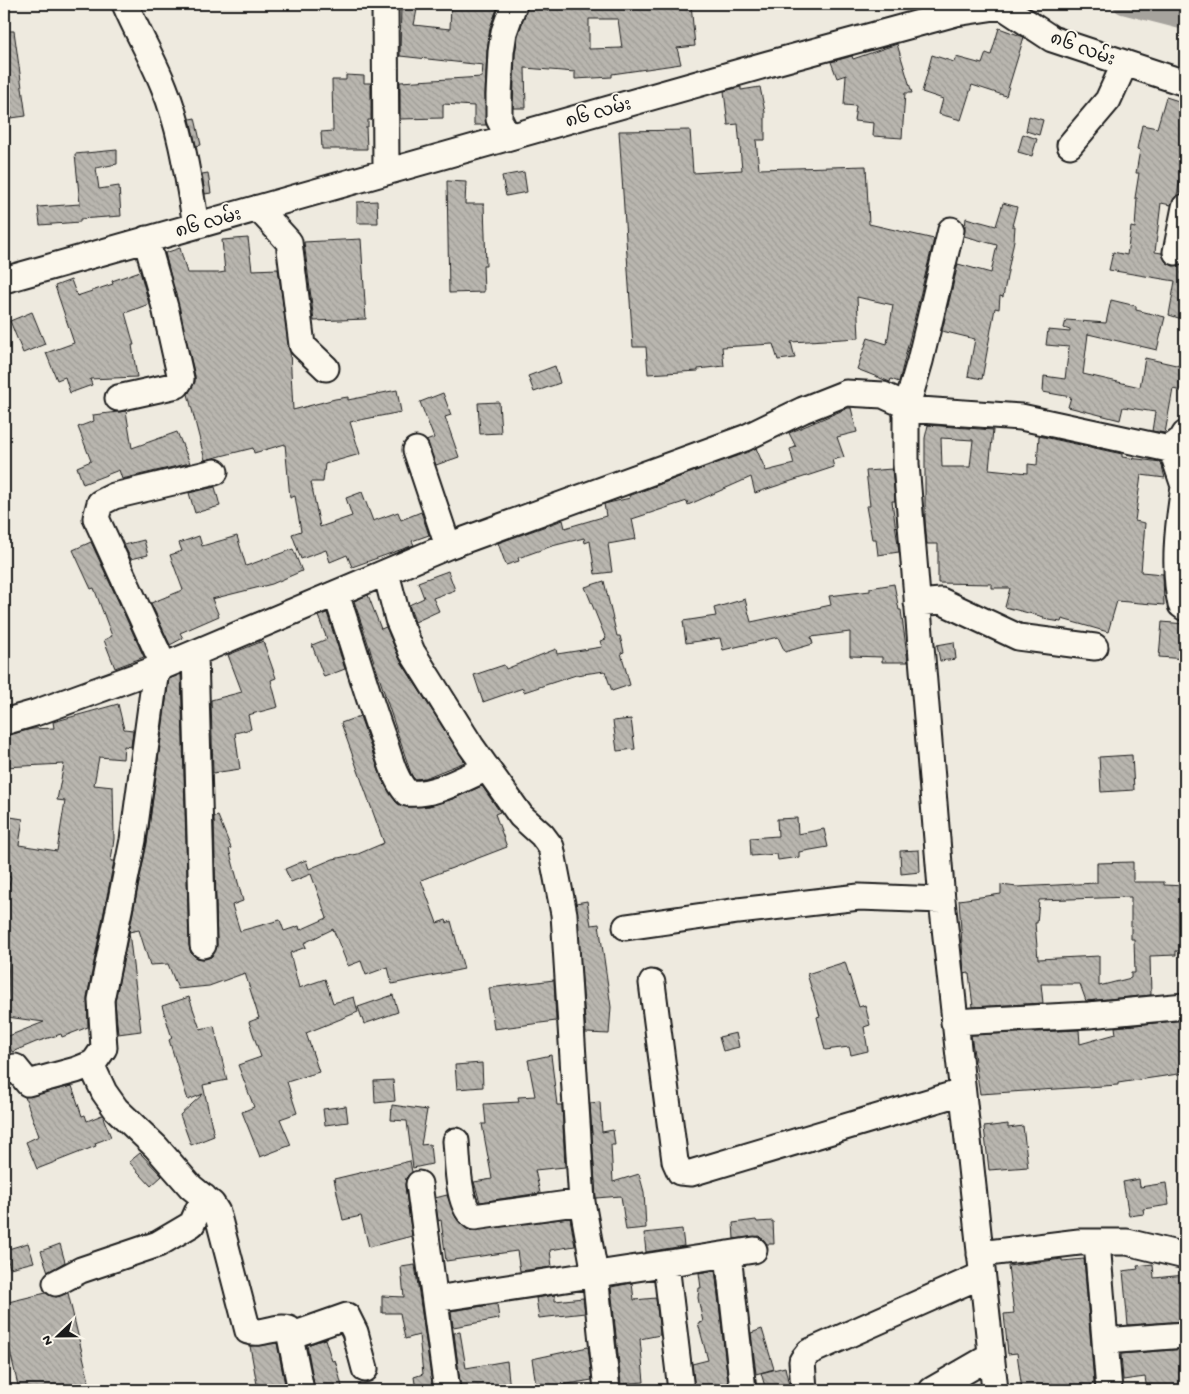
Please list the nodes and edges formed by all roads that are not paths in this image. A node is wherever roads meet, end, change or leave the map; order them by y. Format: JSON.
{"nodes":[{"id":1,"x":125,"y":4,"type":"edge"},
{"id":2,"x":385,"y":4,"type":"edge"},
{"id":3,"x":514,"y":4,"type":"edge"},
{"id":4,"x":992,"y":6,"type":"edge"},
{"id":5,"x":1125,"y":63,"type":"junction"},
{"id":6,"x":1185,"y":83,"type":"edge"},
{"id":7,"x":508,"y":137,"type":"junction"},
{"id":8,"x":1070,"y":145,"type":"dead end"},
{"id":9,"x":386,"y":171,"type":"junction"},
{"id":10,"x":1185,"y":207,"type":"edge"},
{"id":11,"x":258,"y":208,"type":"junction"},
{"id":12,"x":196,"y":225,"type":"junction"},
{"id":13,"x":952,"y":230,"type":"dead end"},
{"id":14,"x":146,"y":239,"type":"junction"},
{"id":15,"x":1176,"y":252,"type":"dead end"},
{"id":16,"x":4,"y":280,"type":"edge"},
{"id":17,"x":326,"y":368,"type":"dead end"},
{"id":18,"x":118,"y":398,"type":"dead end"},
{"id":19,"x":906,"y":409,"type":"junction"},
{"id":20,"x":1181,"y":440,"type":"edge"},
{"id":21,"x":416,"y":450,"type":"dead end"},
{"id":22,"x":215,"y":472,"type":"dead end"},
{"id":23,"x":1185,"y":488,"type":"edge"},
{"id":24,"x":448,"y":546,"type":"junction"},
{"id":25,"x":386,"y":573,"type":"junction"},
{"id":26,"x":336,"y":594,"type":"junction"},
{"id":27,"x":917,"y":603,"type":"junction"},
{"id":28,"x":1185,"y":608,"type":"edge"},
{"id":29,"x":1095,"y":647,"type":"dead end"},
{"id":30,"x":195,"y":654,"type":"junction"},
{"id":31,"x":160,"y":668,"type":"junction"},
{"id":32,"x":4,"y":722,"type":"edge"},
{"id":33,"x":487,"y":768,"type":"junction"},
{"id":34,"x":942,"y":900,"type":"junction"},
{"id":35,"x":626,"y":927,"type":"dead end"},
{"id":36,"x":202,"y":945,"type":"dead end"},
{"id":37,"x":652,"y":983,"type":"dead end"},
{"id":38,"x":1185,"y":1006,"type":"edge"},
{"id":39,"x":954,"y":1022,"type":"junction"},
{"id":40,"x":91,"y":1064,"type":"junction"},
{"id":41,"x":4,"y":1072,"type":"edge"},
{"id":42,"x":962,"y":1092,"type":"junction"},
{"id":43,"x":456,"y":1141,"type":"dead end"},
{"id":44,"x":419,"y":1184,"type":"dead end"},
{"id":45,"x":204,"y":1197,"type":"junction"},
{"id":46,"x":582,"y":1202,"type":"junction"},
{"id":47,"x":1097,"y":1242,"type":"junction"},
{"id":48,"x":754,"y":1250,"type":"dead end"},
{"id":49,"x":728,"y":1254,"type":"junction"},
{"id":50,"x":1185,"y":1256,"type":"edge"},
{"id":51,"x":666,"y":1264,"type":"junction"},
{"id":52,"x":981,"y":1264,"type":"junction"},
{"id":53,"x":595,"y":1274,"type":"junction"},
{"id":54,"x":56,"y":1283,"type":"dead end"},
{"id":55,"x":435,"y":1299,"type":"junction"},
{"id":56,"x":1185,"y":1335,"type":"edge"},
{"id":57,"x":290,"y":1336,"type":"junction"},
{"id":58,"x":1105,"y":1341,"type":"junction"},
{"id":59,"x":991,"y":1356,"type":"junction"},
{"id":60,"x":365,"y":1369,"type":"dead end"},
{"id":61,"x":301,"y":1390,"type":"edge"},
{"id":62,"x":447,"y":1390,"type":"edge"},
{"id":63,"x":607,"y":1390,"type":"edge"},
{"id":64,"x":681,"y":1390,"type":"edge"},
{"id":65,"x":743,"y":1390,"type":"edge"},
{"id":66,"x":804,"y":1390,"type":"edge"},
{"id":67,"x":932,"y":1390,"type":"edge"},
{"id":68,"x":995,"y":1390,"type":"edge"},
{"id":69,"x":1109,"y":1390,"type":"edge"}],
"edges":[{"from":1,"to":12,"type":"street"},
{"from":2,"to":9,"type":"street"},
{"from":3,"to":7,"type":"street"},
{"from":4,"to":5,"type":"street","name":"၈၆ လမ်း"},
{"from":4,"to":7,"type":"street","name":"၈၆ လမ်း"},
{"from":5,"to":6,"type":"street","name":"၈၆ လမ်း"},
{"from":5,"to":8,"type":"street"},
{"from":7,"to":9,"type":"street","name":"၈၆ လမ်း"},
{"from":9,"to":11,"type":"street","name":"၈၆ လမ်း"},
{"from":10,"to":15,"type":"street"},
{"from":11,"to":12,"type":"street","name":"၈၆ လမ်း"},
{"from":11,"to":17,"type":"street"},
{"from":12,"to":14,"type":"street","name":"၈၆ လမ်း"},
{"from":13,"to":19,"type":"street"},
{"from":14,"to":16,"type":"street","name":"၈၆ လမ်း"},
{"from":14,"to":18,"type":"street"},
{"from":19,"to":20,"type":"street"},
{"from":19,"to":24,"type":"street"},
{"from":19,"to":27,"type":"street"},
{"from":20,"to":23,"type":"street"},
{"from":21,"to":24,"type":"street"},
{"from":22,"to":31,"type":"street"},
{"from":23,"to":28,"type":"street"},
{"from":24,"to":25,"type":"street"},
{"from":25,"to":26,"type":"street"},
{"from":25,"to":33,"type":"street"},
{"from":26,"to":30,"type":"street"},
{"from":26,"to":33,"type":"street"},
{"from":27,"to":29,"type":"street"},
{"from":27,"to":34,"type":"street"},
{"from":30,"to":31,"type":"street"},
{"from":30,"to":36,"type":"street"},
{"from":31,"to":32,"type":"street"},
{"from":31,"to":40,"type":"street"},
{"from":33,"to":46,"type":"street"},
{"from":34,"to":35,"type":"street"},
{"from":34,"to":39,"type":"street"},
{"from":37,"to":42,"type":"street"},
{"from":38,"to":39,"type":"street"},
{"from":39,"to":42,"type":"street"},
{"from":40,"to":41,"type":"street"},
{"from":40,"to":45,"type":"street"},
{"from":42,"to":52,"type":"street"},
{"from":43,"to":46,"type":"street"},
{"from":44,"to":55,"type":"street"},
{"from":45,"to":54,"type":"street"},
{"from":45,"to":57,"type":"street"},
{"from":46,"to":53,"type":"street"},
{"from":47,"to":50,"type":"street"},
{"from":47,"to":52,"type":"street"},
{"from":47,"to":58,"type":"street"},
{"from":48,"to":49,"type":"street"},
{"from":49,"to":51,"type":"street"},
{"from":49,"to":65,"type":"street"},
{"from":51,"to":53,"type":"street"},
{"from":51,"to":64,"type":"street"},
{"from":52,"to":59,"type":"street"},
{"from":52,"to":66,"type":"street"},
{"from":53,"to":55,"type":"street"},
{"from":53,"to":63,"type":"street"},
{"from":55,"to":62,"type":"street"},
{"from":56,"to":58,"type":"street"},
{"from":57,"to":60,"type":"street"},
{"from":57,"to":61,"type":"street"},
{"from":58,"to":69,"type":"street"},
{"from":59,"to":67,"type":"street"},
{"from":59,"to":68,"type":"street"}]}
